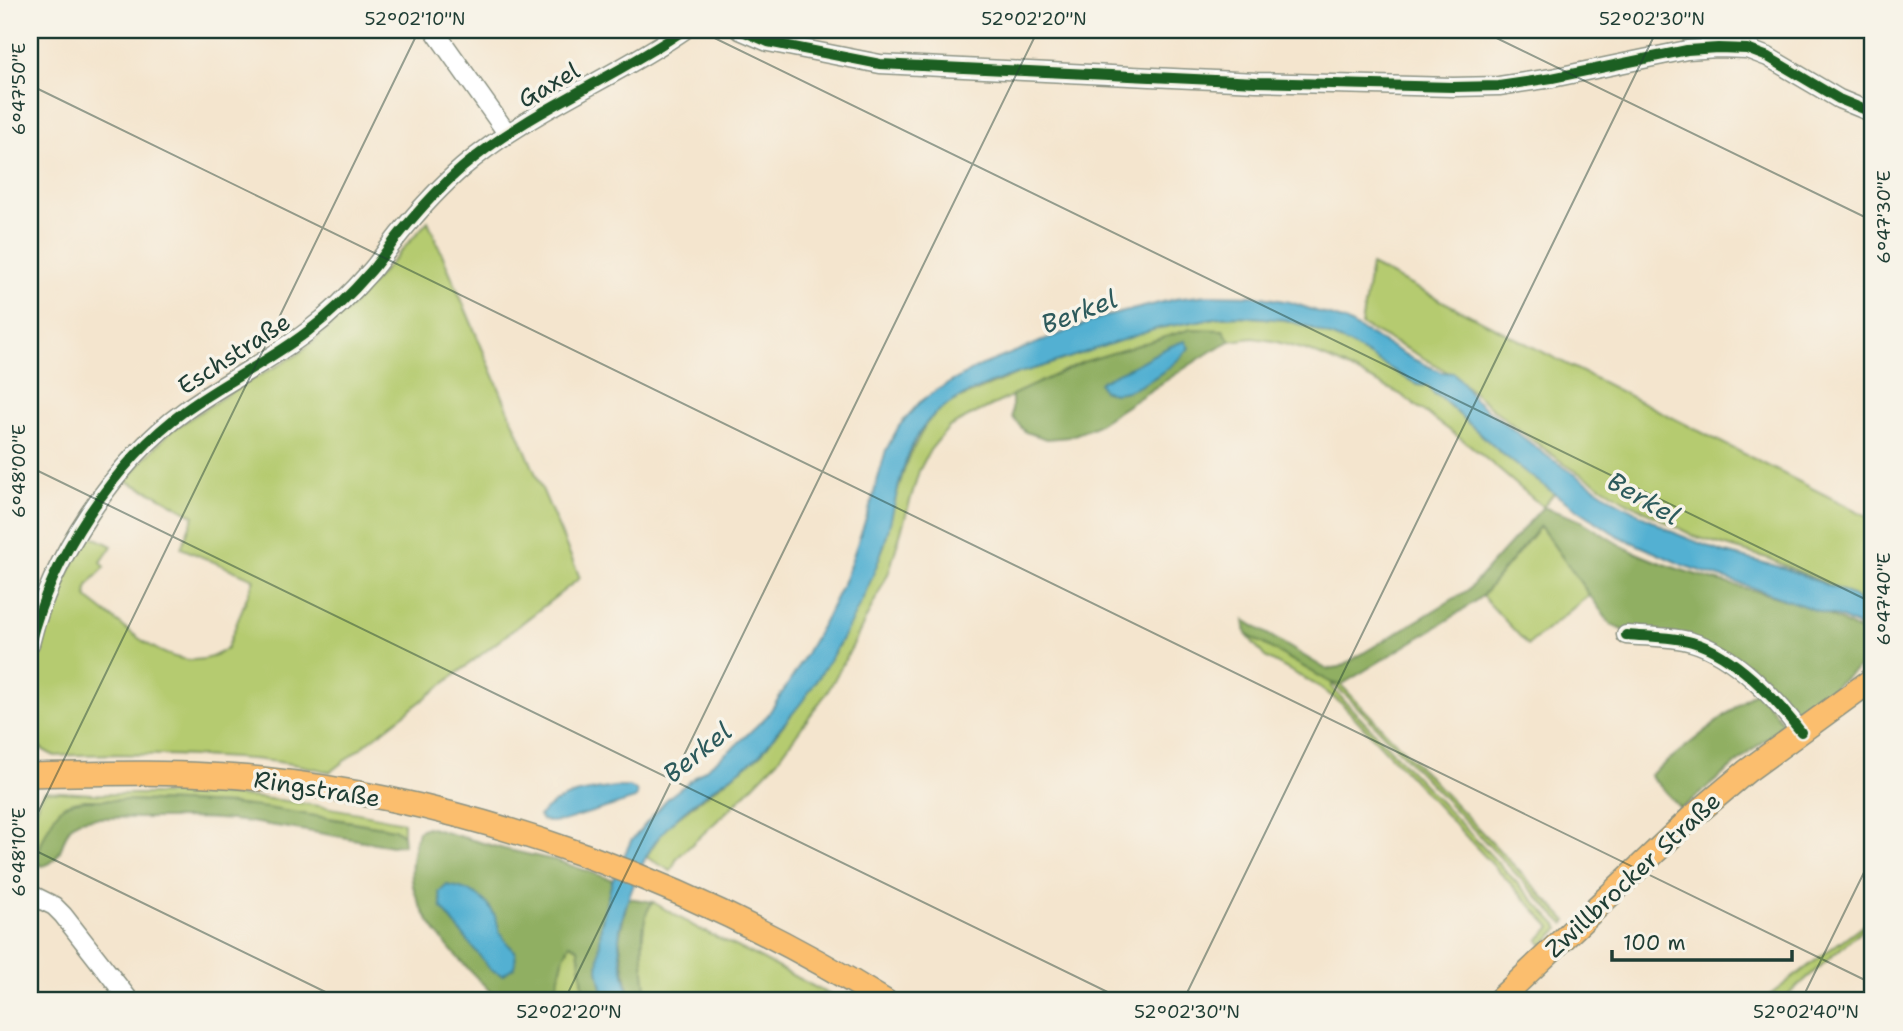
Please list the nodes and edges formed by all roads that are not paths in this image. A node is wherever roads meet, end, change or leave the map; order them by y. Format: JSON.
{"nodes":[{"id":1,"x":434,"y":30,"type":"edge"},
{"id":2,"x":684,"y":30,"type":"edge"},
{"id":3,"x":740,"y":30,"type":"edge"},
{"id":4,"x":1873,"y":113,"type":"edge"},
{"id":5,"x":508,"y":133,"type":"junction"},
{"id":6,"x":1626,"y":635,"type":"dead end"},
{"id":7,"x":30,"y":643,"type":"edge"},
{"id":8,"x":1873,"y":679,"type":"edge"},
{"id":9,"x":1801,"y":732,"type":"junction"},
{"id":10,"x":30,"y":775,"type":"edge"},
{"id":11,"x":30,"y":894,"type":"edge"},
{"id":12,"x":130,"y":1001,"type":"edge"},
{"id":13,"x":885,"y":1001,"type":"edge"},
{"id":14,"x":1498,"y":1001,"type":"edge"}],
"edges":[{"from":1,"to":5,"type":"street","name":"Gaxel"},
{"from":2,"to":5,"type":"street","name":"Gaxel"},
{"from":3,"to":4,"type":"street"},
{"from":5,"to":7,"type":"street","name":"Eschstraße"},
{"from":6,"to":9,"type":"street"},
{"from":8,"to":9,"type":"main road","name":"Zwillbrocker Straße"},
{"from":9,"to":14,"type":"main road","name":"Zwillbrocker Straße"},
{"from":10,"to":13,"type":"main road","name":"Ringstraße"},
{"from":11,"to":12,"type":"street"}]}
